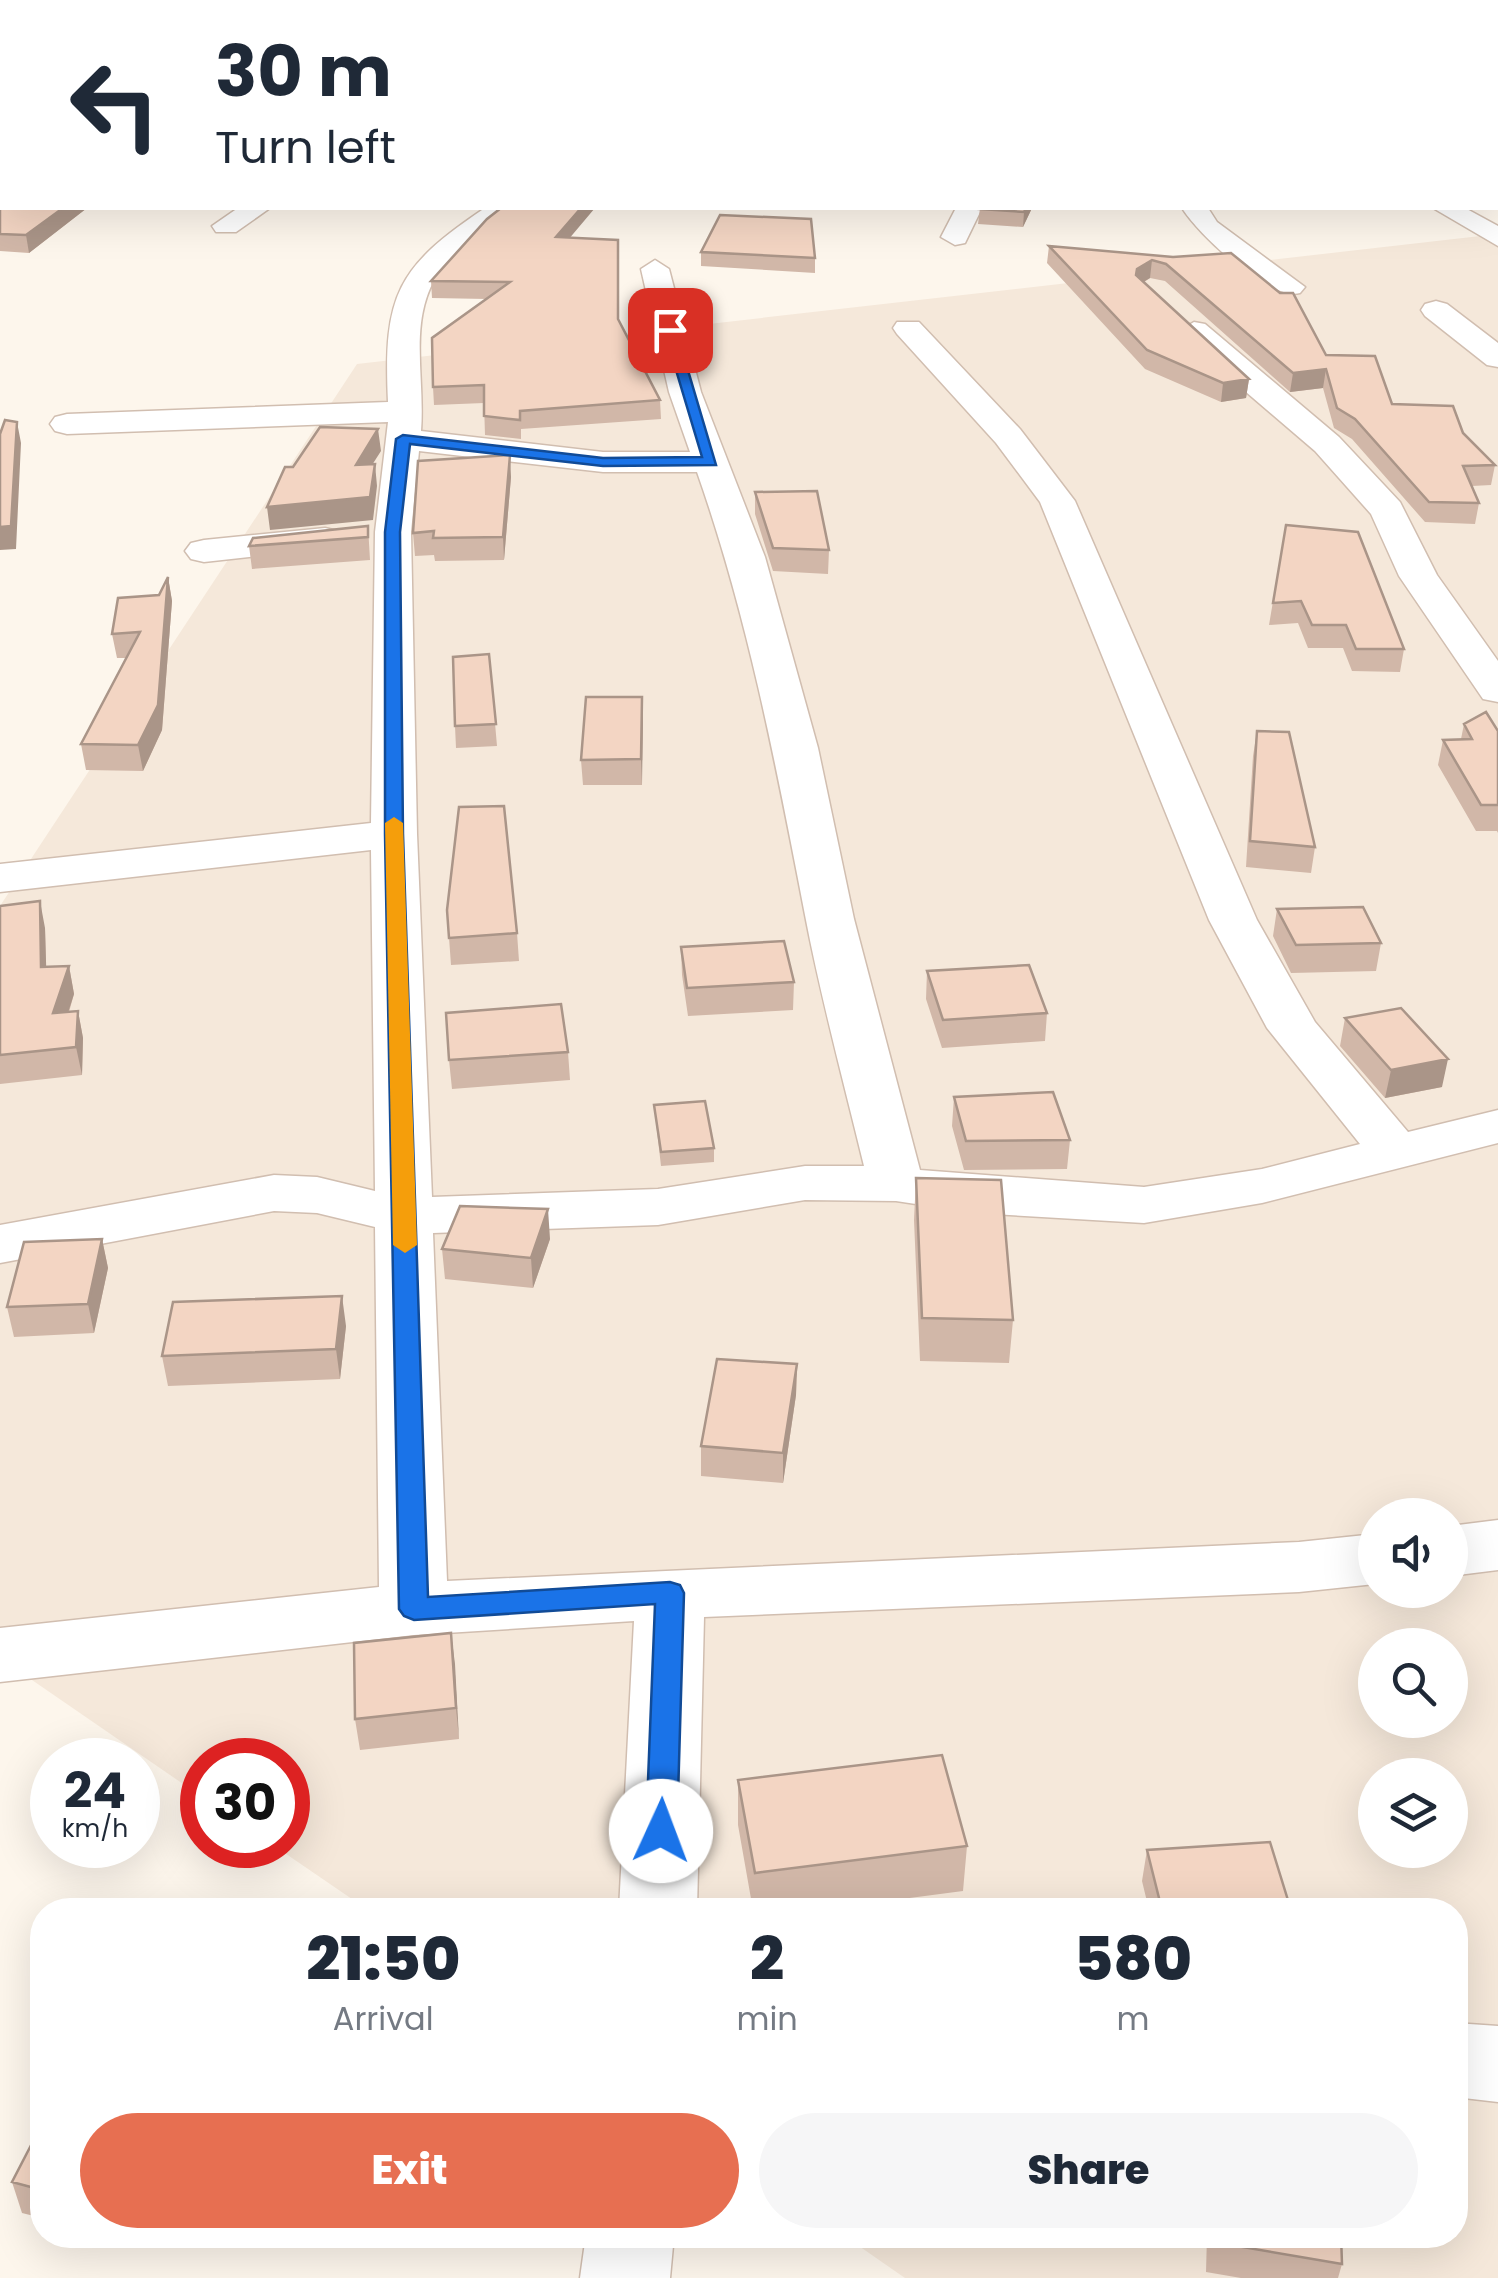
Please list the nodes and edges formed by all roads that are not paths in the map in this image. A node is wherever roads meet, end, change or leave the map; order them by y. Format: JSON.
{"nodes":[{"id":1,"x":253,"y":210,"type":"edge"},
{"id":2,"x":499,"y":210,"type":"edge"},
{"id":3,"x":1196,"y":210,"type":"edge"},
{"id":4,"x":1449,"y":210,"type":"edge"},
{"id":5,"x":226,"y":226,"type":"dead end"},
{"id":6,"x":1498,"y":238,"type":"edge"},
{"id":7,"x":654,"y":269,"type":"dead end"},
{"id":8,"x":1290,"y":287,"type":"dead end"},
{"id":9,"x":1165,"y":303,"type":"edge"},
{"id":10,"x":1436,"y":310,"type":"dead end"},
{"id":11,"x":908,"y":328,"type":"dead end"},
{"id":12,"x":1498,"y":358,"type":"edge"},
{"id":13,"x":67,"y":424,"type":"dead end"},
{"id":14,"x":404,"y":425,"type":"junction"},
{"id":15,"x":711,"y":462,"type":"junction"},
{"id":16,"x":392,"y":532,"type":"junction"},
{"id":17,"x":204,"y":551,"type":"dead end"},
{"id":18,"x":1498,"y":690,"type":"edge"},
{"id":19,"x":394,"y":834,"type":"junction"},
{"id":20,"x":0,"y":878,"type":"edge"},
{"id":21,"x":1498,"y":1126,"type":"edge"},
{"id":22,"x":1394,"y":1152,"type":"junction"},
{"id":23,"x":896,"y":1184,"type":"junction"},
{"id":24,"x":404,"y":1216,"type":"junction"},
{"id":25,"x":0,"y":1244,"type":"edge"},
{"id":26,"x":1498,"y":1546,"type":"edge"},
{"id":27,"x":1468,"y":1548,"type":"edge"},
{"id":28,"x":1358,"y":1560,"type":"edge"},
{"id":29,"x":670,"y":1593,"type":"junction"},
{"id":30,"x":414,"y":1609,"type":"junction"},
{"id":31,"x":0,"y":1655,"type":"edge"},
{"id":32,"x":658,"y":1898,"type":"edge"},
{"id":33,"x":1468,"y":2061,"type":"edge"},
{"id":34,"x":1498,"y":2064,"type":"edge"},
{"id":35,"x":628,"y":2248,"type":"edge"},
{"id":36,"x":625,"y":2278,"type":"edge"}],
"edges":[{"from":1,"to":5,"type":"street"},
{"from":2,"to":14,"type":"street"},
{"from":3,"to":8,"type":"street"},
{"from":4,"to":6,"type":"street"},
{"from":7,"to":15,"type":"street"},
{"from":9,"to":18,"type":"street"},
{"from":10,"to":12,"type":"street"},
{"from":11,"to":22,"type":"street"},
{"from":13,"to":14,"type":"street"},
{"from":14,"to":15,"type":"street"},
{"from":14,"to":16,"type":"street"},
{"from":15,"to":23,"type":"street"},
{"from":16,"to":17,"type":"street"},
{"from":16,"to":19,"type":"street"},
{"from":19,"to":20,"type":"street"},
{"from":19,"to":24,"type":"street"},
{"from":21,"to":22,"type":"street"},
{"from":22,"to":23,"type":"street"},
{"from":23,"to":24,"type":"street"},
{"from":24,"to":25,"type":"street"},
{"from":24,"to":30,"type":"street"},
{"from":26,"to":27,"type":"street"},
{"from":28,"to":29,"type":"street"},
{"from":29,"to":30,"type":"street"},
{"from":29,"to":32,"type":"street"},
{"from":30,"to":31,"type":"street"},
{"from":33,"to":34,"type":"street"},
{"from":35,"to":36,"type":"street"}]}
